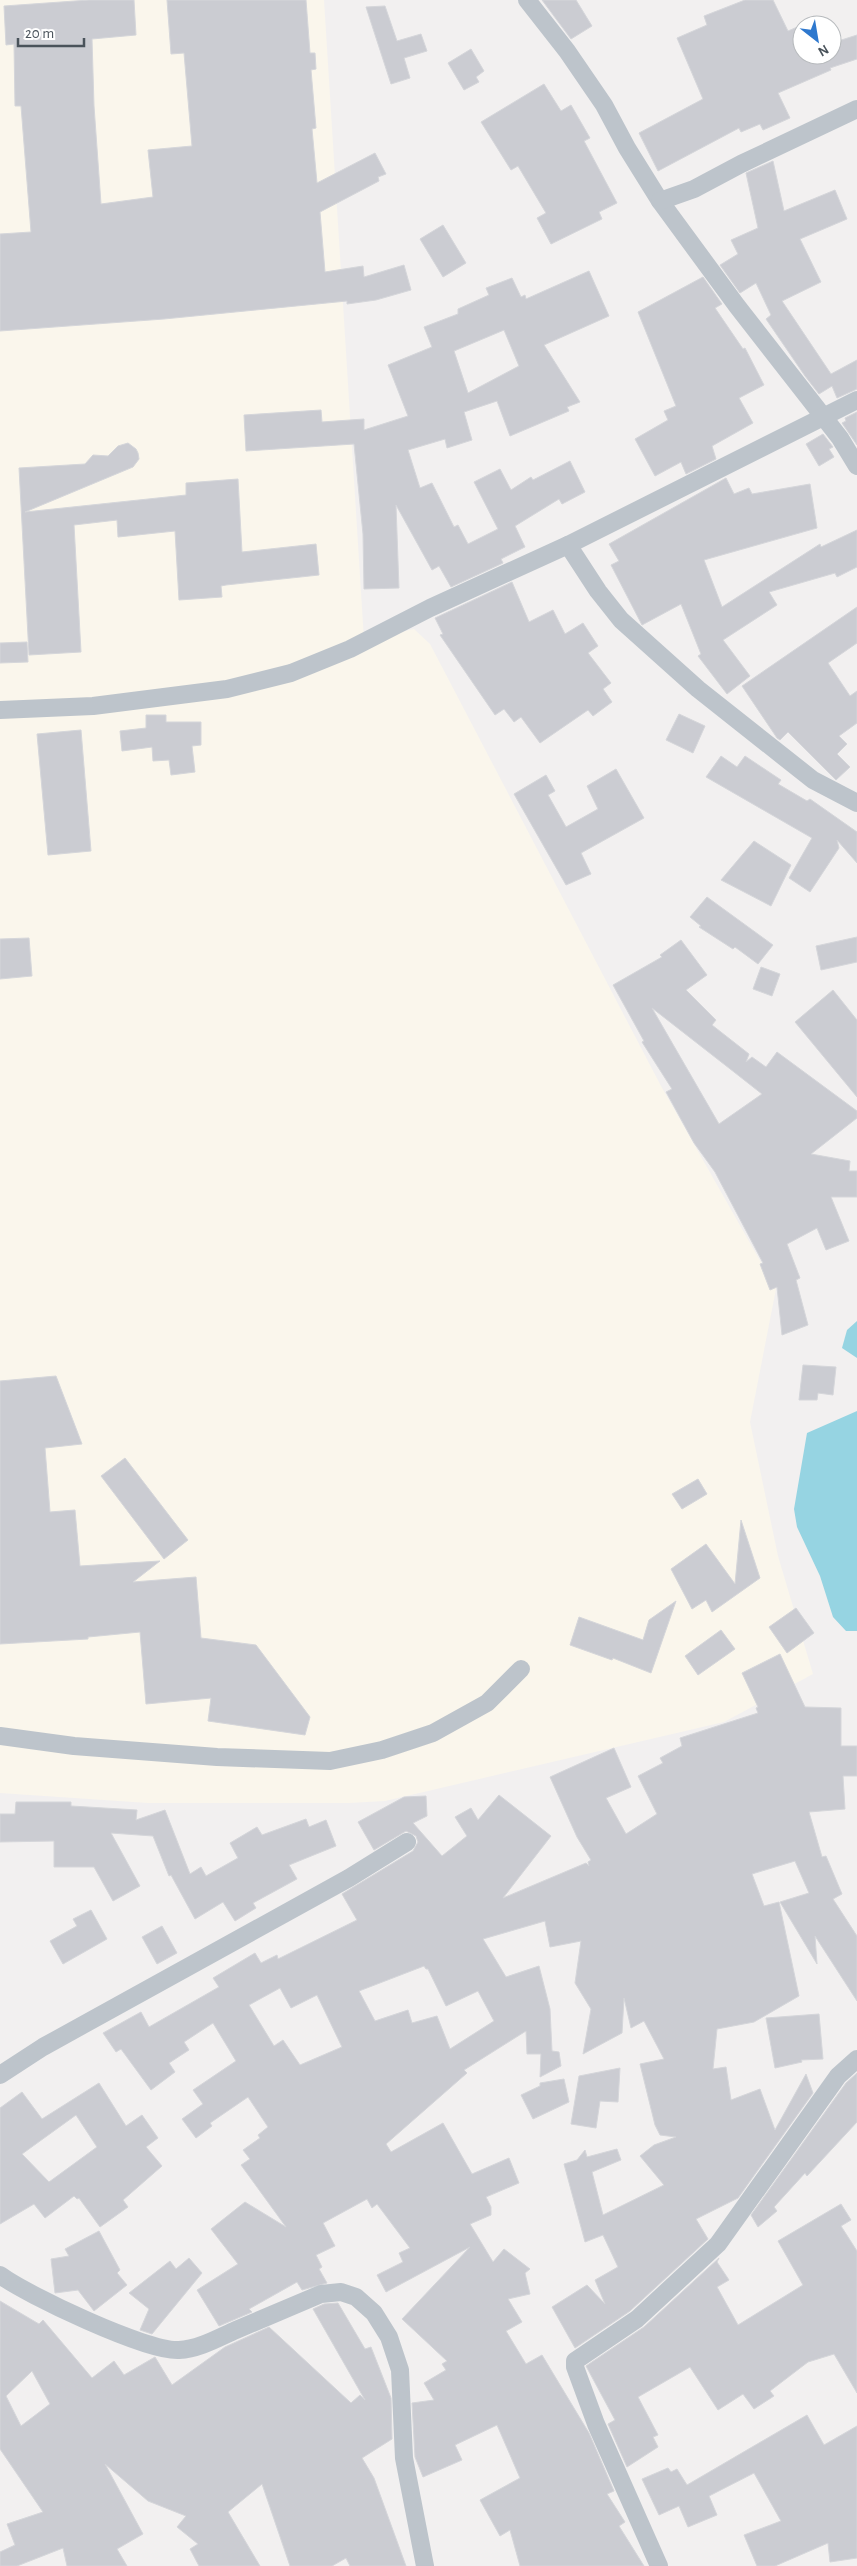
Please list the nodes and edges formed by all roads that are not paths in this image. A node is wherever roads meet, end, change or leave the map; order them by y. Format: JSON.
{"nodes":[{"id":1,"x":527,"y":0,"type":"edge"},
{"id":2,"x":857,"y":109,"type":"edge"},
{"id":3,"x":660,"y":200,"type":"junction"},
{"id":4,"x":857,"y":400,"type":"edge"},
{"id":5,"x":821,"y":416,"type":"junction"},
{"id":6,"x":857,"y":466,"type":"edge"},
{"id":7,"x":568,"y":545,"type":"junction"},
{"id":8,"x":0,"y":710,"type":"edge"},
{"id":9,"x":857,"y":803,"type":"edge"},
{"id":10,"x":521,"y":1669,"type":"dead end"},
{"id":11,"x":0,"y":1736,"type":"edge"},
{"id":12,"x":407,"y":1842,"type":"dead end"},
{"id":13,"x":857,"y":2059,"type":"edge"},
{"id":14,"x":0,"y":2075,"type":"edge"},
{"id":15,"x":0,"y":2275,"type":"edge"},
{"id":16,"x":425,"y":2566,"type":"edge"},
{"id":17,"x":659,"y":2566,"type":"edge"}],
"edges":[{"from":1,"to":3,"type":"street"},
{"from":2,"to":3,"type":"street"},
{"from":3,"to":5,"type":"street"},
{"from":4,"to":5,"type":"street"},
{"from":5,"to":6,"type":"street"},
{"from":5,"to":7,"type":"street"},
{"from":7,"to":8,"type":"street"},
{"from":7,"to":9,"type":"street"},
{"from":10,"to":11,"type":"street"},
{"from":12,"to":14,"type":"street"},
{"from":13,"to":17,"type":"street"},
{"from":15,"to":16,"type":"street"}]}
